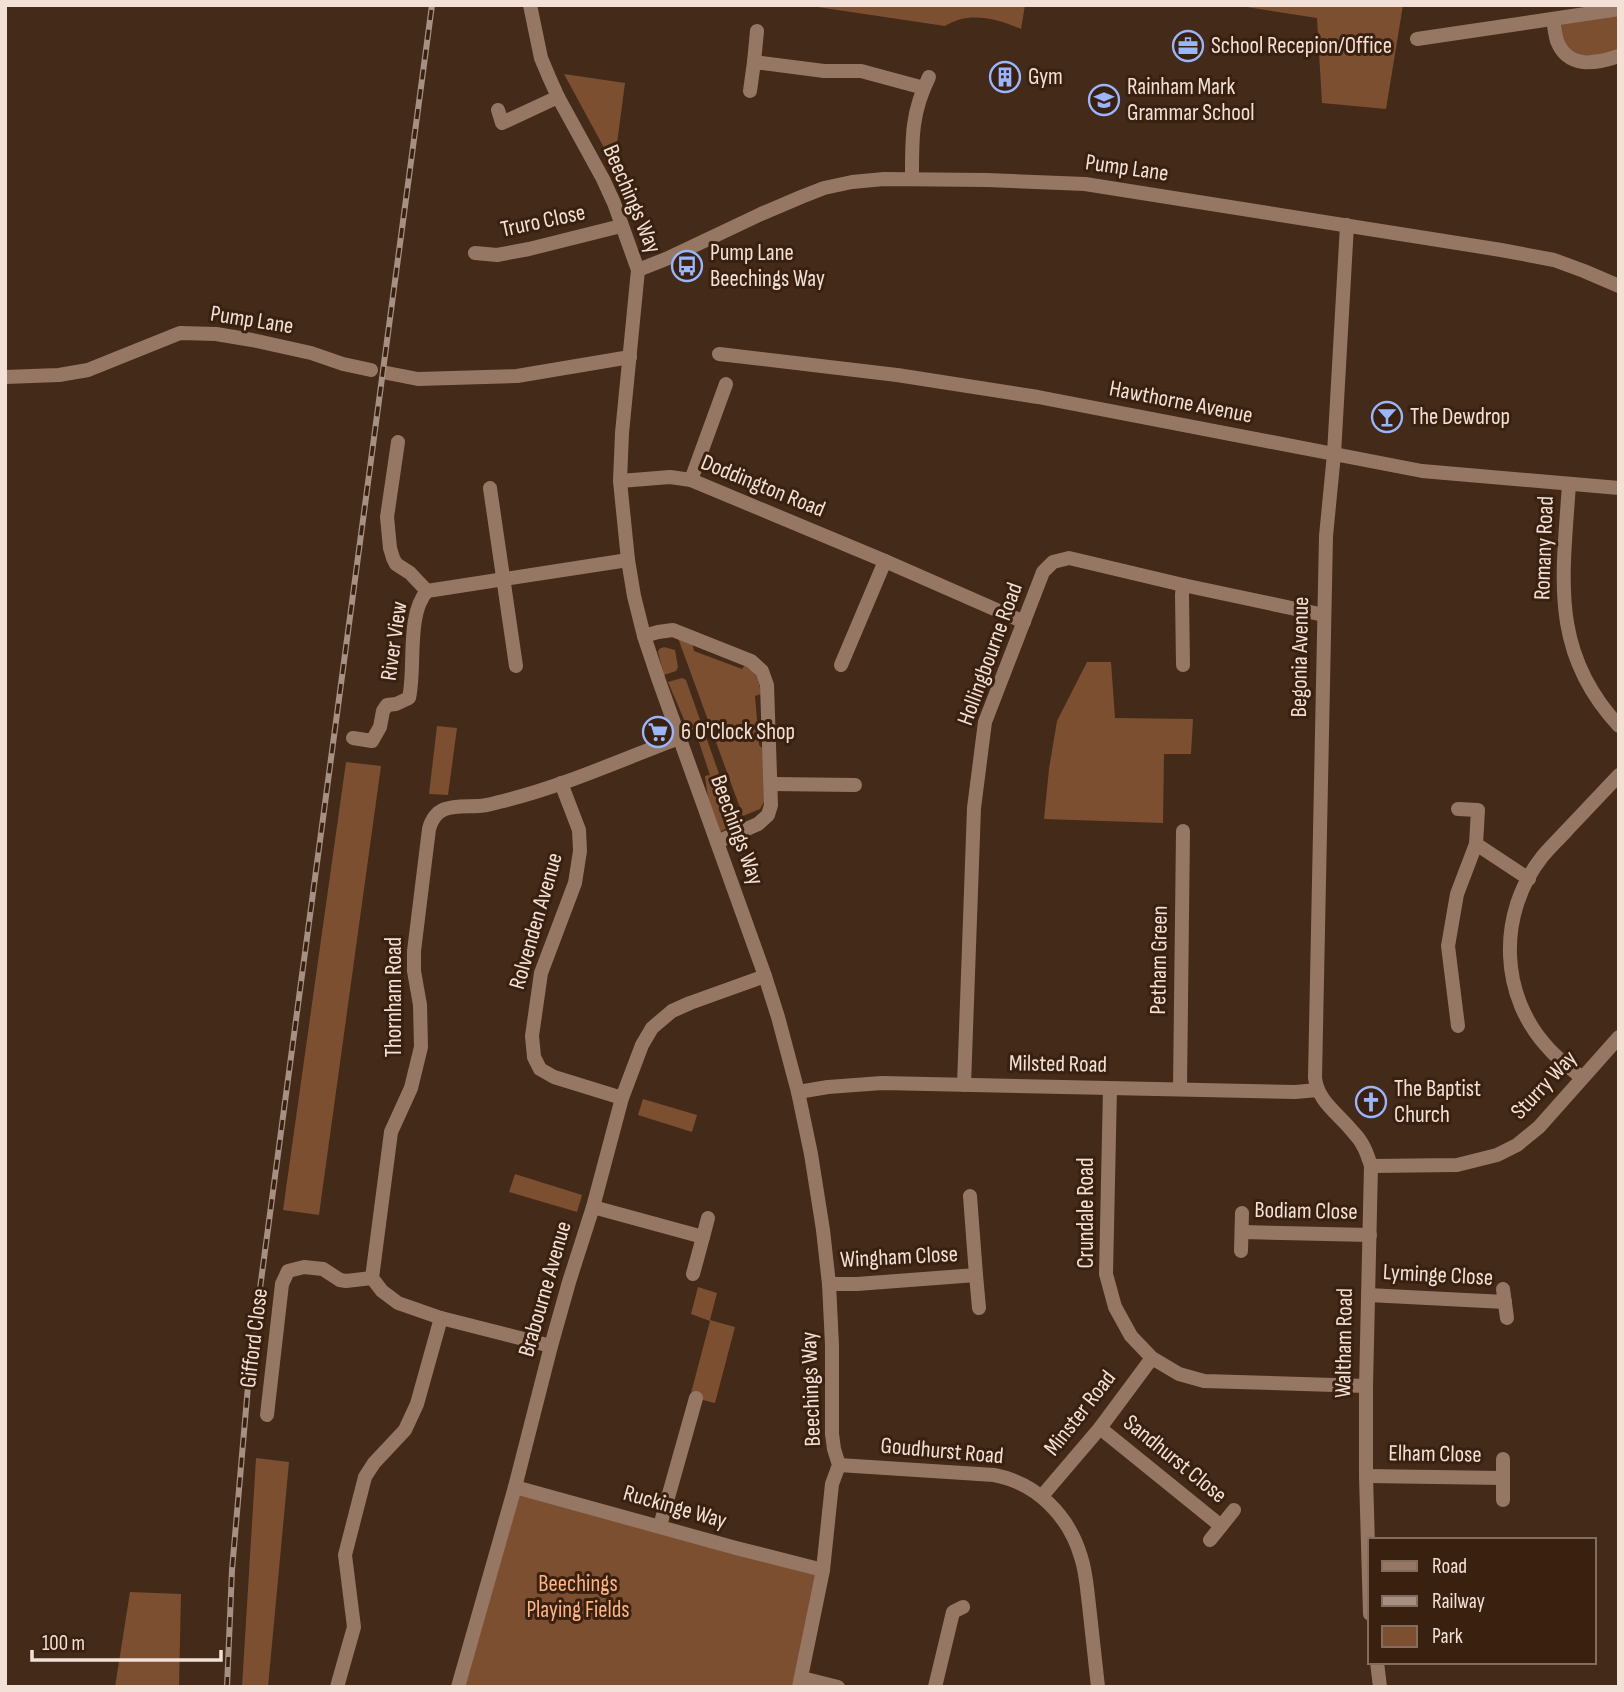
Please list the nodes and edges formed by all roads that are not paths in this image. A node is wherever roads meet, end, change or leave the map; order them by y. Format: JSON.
{"nodes":[{"id":1,"x":530,"y":5,"type":"edge"},
{"id":2,"x":1619,"y":9,"type":"edge"},
{"id":3,"x":1553,"y":19,"type":"junction"},
{"id":4,"x":757,"y":32,"type":"dead end"},
{"id":5,"x":1417,"y":39,"type":"dead end"},
{"id":6,"x":1619,"y":56,"type":"edge"},
{"id":7,"x":754,"y":62,"type":"junction"},
{"id":8,"x":750,"y":91,"type":"dead end"},
{"id":9,"x":558,"y":97,"type":"junction"},
{"id":10,"x":498,"y":110,"type":"dead end"},
{"id":11,"x":912,"y":179,"type":"junction"},
{"id":12,"x":1348,"y":225,"type":"junction"},
{"id":13,"x":621,"y":226,"type":"junction"},
{"id":14,"x":475,"y":253,"type":"dead end"},
{"id":15,"x":638,"y":270,"type":"junction"},
{"id":16,"x":1619,"y":286,"type":"edge"},
{"id":17,"x":719,"y":354,"type":"dead end"},
{"id":18,"x":736,"y":356,"type":"junction"},
{"id":19,"x":630,"y":357,"type":"junction"},
{"id":20,"x":371,"y":370,"type":"dead end"},
{"id":21,"x":387,"y":373,"type":"dead end"},
{"id":22,"x":5,"y":377,"type":"edge"},
{"id":23,"x":398,"y":442,"type":"dead end"},
{"id":24,"x":1334,"y":454,"type":"junction"},
{"id":25,"x":691,"y":480,"type":"junction"},
{"id":26,"x":620,"y":481,"type":"junction"},
{"id":27,"x":1569,"y":484,"type":"junction"},
{"id":28,"x":490,"y":488,"type":"dead end"},
{"id":29,"x":1619,"y":488,"type":"edge"},
{"id":30,"x":628,"y":560,"type":"junction"},
{"id":31,"x":885,"y":561,"type":"junction"},
{"id":32,"x":503,"y":579,"type":"junction"},
{"id":33,"x":1184,"y":585,"type":"junction"},
{"id":34,"x":427,"y":591,"type":"junction"},
{"id":35,"x":1324,"y":615,"type":"junction"},
{"id":36,"x":1024,"y":622,"type":"junction"},
{"id":37,"x":644,"y":636,"type":"junction"},
{"id":38,"x":841,"y":665,"type":"dead end"},
{"id":39,"x":1183,"y":665,"type":"dead end"},
{"id":40,"x":516,"y":666,"type":"dead end"},
{"id":41,"x":1619,"y":726,"type":"edge"},
{"id":42,"x":353,"y":738,"type":"dead end"},
{"id":43,"x":679,"y":738,"type":"junction"},
{"id":44,"x":1619,"y":775,"type":"edge"},
{"id":45,"x":561,"y":783,"type":"junction"},
{"id":46,"x":771,"y":784,"type":"junction"},
{"id":47,"x":855,"y":785,"type":"dead end"},
{"id":48,"x":1458,"y":809,"type":"dead end"},
{"id":49,"x":1183,"y":831,"type":"dead end"},
{"id":50,"x":717,"y":842,"type":"junction"},
{"id":51,"x":1476,"y":844,"type":"junction"},
{"id":52,"x":1529,"y":878,"type":"junction"},
{"id":53,"x":765,"y":976,"type":"junction"},
{"id":54,"x":1458,"y":1026,"type":"dead end"},
{"id":55,"x":1619,"y":1037,"type":"edge"},
{"id":56,"x":1582,"y":1078,"type":"junction"},
{"id":57,"x":964,"y":1085,"type":"junction"},
{"id":58,"x":1110,"y":1087,"type":"junction"},
{"id":59,"x":1180,"y":1089,"type":"junction"},
{"id":60,"x":1318,"y":1090,"type":"junction"},
{"id":61,"x":799,"y":1092,"type":"junction"},
{"id":62,"x":622,"y":1098,"type":"junction"},
{"id":63,"x":1371,"y":1166,"type":"junction"},
{"id":64,"x":970,"y":1196,"type":"dead end"},
{"id":65,"x":593,"y":1207,"type":"junction"},
{"id":66,"x":1242,"y":1213,"type":"dead end"},
{"id":67,"x":708,"y":1218,"type":"dead end"},
{"id":68,"x":1242,"y":1232,"type":"junction"},
{"id":69,"x":1370,"y":1235,"type":"junction"},
{"id":70,"x":703,"y":1237,"type":"junction"},
{"id":71,"x":1241,"y":1251,"type":"dead end"},
{"id":72,"x":693,"y":1275,"type":"dead end"},
{"id":73,"x":976,"y":1275,"type":"junction"},
{"id":74,"x":372,"y":1278,"type":"junction"},
{"id":75,"x":829,"y":1284,"type":"junction"},
{"id":76,"x":1368,"y":1295,"type":"junction"},
{"id":77,"x":979,"y":1308,"type":"dead end"},
{"id":78,"x":441,"y":1318,"type":"junction"},
{"id":79,"x":1507,"y":1318,"type":"dead end"},
{"id":80,"x":551,"y":1346,"type":"junction"},
{"id":81,"x":1152,"y":1358,"type":"junction"},
{"id":82,"x":1366,"y":1386,"type":"junction"},
{"id":83,"x":696,"y":1398,"type":"dead end"},
{"id":84,"x":267,"y":1415,"type":"dead end"},
{"id":85,"x":1100,"y":1427,"type":"junction"},
{"id":86,"x":1503,"y":1459,"type":"dead end"},
{"id":87,"x":839,"y":1465,"type":"junction"},
{"id":88,"x":1366,"y":1476,"type":"junction"},
{"id":89,"x":1503,"y":1478,"type":"junction"},
{"id":90,"x":515,"y":1487,"type":"junction"},
{"id":91,"x":1042,"y":1496,"type":"junction"},
{"id":92,"x":1503,"y":1500,"type":"dead end"},
{"id":93,"x":1234,"y":1510,"type":"dead end"},
{"id":94,"x":660,"y":1526,"type":"junction"},
{"id":95,"x":1221,"y":1526,"type":"junction"},
{"id":96,"x":1210,"y":1539,"type":"dead end"},
{"id":97,"x":1368,"y":1545,"type":"edge"},
{"id":98,"x":823,"y":1570,"type":"junction"},
{"id":99,"x":964,"y":1606,"type":"dead end"},
{"id":100,"x":1377,"y":1664,"type":"edge"},
{"id":101,"x":800,"y":1682,"type":"edge"},
{"id":102,"x":1376,"y":1686,"type":"edge"},
{"id":103,"x":337,"y":1687,"type":"edge"},
{"id":104,"x":457,"y":1687,"type":"edge"},
{"id":105,"x":838,"y":1687,"type":"edge"},
{"id":106,"x":935,"y":1687,"type":"edge"},
{"id":107,"x":1098,"y":1687,"type":"edge"}],
"edges":[{"from":1,"to":9,"type":"street","name":"Beechings Way"},
{"from":2,"to":3,"type":"street"},
{"from":3,"to":5,"type":"street"},
{"from":3,"to":6,"type":"street"},
{"from":4,"to":7,"type":"street"},
{"from":7,"to":8,"type":"street"},
{"from":7,"to":11,"type":"street"},
{"from":9,"to":10,"type":"street"},
{"from":9,"to":13,"type":"street","name":"Beechings Way"},
{"from":11,"to":12,"type":"street","name":"Pump Lane"},
{"from":11,"to":15,"type":"street","name":"Pump Lane"},
{"from":12,"to":16,"type":"street","name":"Pump Lane"},
{"from":12,"to":24,"type":"street","name":"Begonia Avenue"},
{"from":13,"to":14,"type":"street","name":"Truro Close"},
{"from":13,"to":15,"type":"street","name":"Beechings Way"},
{"from":15,"to":19,"type":"street","name":"Beechings Way"},
{"from":17,"to":18,"type":"street","name":"Hawthorne Avenue"},
{"from":18,"to":24,"type":"street","name":"Hawthorne Avenue"},
{"from":18,"to":25,"type":"street"},
{"from":19,"to":21,"type":"street"},
{"from":19,"to":26,"type":"street","name":"Beechings Way"},
{"from":20,"to":22,"type":"street","name":"Pump Lane"},
{"from":23,"to":34,"type":"street","name":"River View"},
{"from":24,"to":27,"type":"street","name":"Hawthorne Avenue"},
{"from":24,"to":35,"type":"street","name":"Begonia Avenue"},
{"from":25,"to":26,"type":"street","name":"Doddington Road"},
{"from":25,"to":31,"type":"street","name":"Doddington Road"},
{"from":26,"to":30,"type":"street","name":"Beechings Way"},
{"from":27,"to":29,"type":"street","name":"Hawthorne Avenue"},
{"from":27,"to":41,"type":"street","name":"Romany Road"},
{"from":28,"to":32,"type":"street"},
{"from":30,"to":32,"type":"street"},
{"from":30,"to":37,"type":"street","name":"Beechings Way"},
{"from":31,"to":36,"type":"street","name":"Doddington Road"},
{"from":31,"to":38,"type":"street"},
{"from":32,"to":34,"type":"street"},
{"from":32,"to":40,"type":"street"},
{"from":33,"to":35,"type":"street","name":"Hollingbourne Road"},
{"from":33,"to":36,"type":"street","name":"Hollingbourne Road"},
{"from":33,"to":39,"type":"street"},
{"from":34,"to":42,"type":"street","name":"River View"},
{"from":35,"to":60,"type":"street","name":"Begonia Avenue"},
{"from":36,"to":57,"type":"street","name":"Hollingbourne Road"},
{"from":37,"to":43,"type":"street","name":"Beechings Way"},
{"from":37,"to":46,"type":"street"},
{"from":43,"to":45,"type":"street","name":"Thornham Road"},
{"from":43,"to":50,"type":"street","name":"Beechings Way"},
{"from":44,"to":52,"type":"street"},
{"from":45,"to":62,"type":"street","name":"Rolvenden Avenue"},
{"from":45,"to":74,"type":"street","name":"Thornham Road"},
{"from":46,"to":47,"type":"street"},
{"from":46,"to":50,"type":"street"},
{"from":48,"to":51,"type":"street"},
{"from":49,"to":59,"type":"street","name":"Petham Green"},
{"from":50,"to":53,"type":"street","name":"Beechings Way"},
{"from":51,"to":52,"type":"street"},
{"from":51,"to":54,"type":"street"},
{"from":52,"to":56,"type":"street"},
{"from":53,"to":61,"type":"street","name":"Beechings Way"},
{"from":53,"to":62,"type":"street","name":"Brabourne Avenue"},
{"from":55,"to":56,"type":"street","name":"Sturry Way"},
{"from":56,"to":63,"type":"street","name":"Sturry Way"},
{"from":57,"to":58,"type":"street","name":"Milsted Road"},
{"from":57,"to":61,"type":"street","name":"Milsted Road"},
{"from":58,"to":59,"type":"street","name":"Milsted Road"},
{"from":58,"to":81,"type":"street","name":"Crundale Road"},
{"from":59,"to":60,"type":"street","name":"Milsted Road"},
{"from":60,"to":63,"type":"street","name":"Waltham Road"},
{"from":61,"to":75,"type":"street","name":"Beechings Way"},
{"from":62,"to":65,"type":"street","name":"Brabourne Avenue"},
{"from":63,"to":69,"type":"street","name":"Waltham Road"},
{"from":64,"to":73,"type":"street","name":"Wingham Close"},
{"from":65,"to":70,"type":"street"},
{"from":65,"to":80,"type":"street","name":"Brabourne Avenue"},
{"from":66,"to":68,"type":"street","name":"Bodiam Close"},
{"from":67,"to":70,"type":"street"},
{"from":68,"to":69,"type":"street","name":"Bodiam Close"},
{"from":68,"to":71,"type":"street","name":"Bodiam Close"},
{"from":69,"to":76,"type":"street","name":"Waltham Road"},
{"from":70,"to":72,"type":"street"},
{"from":73,"to":75,"type":"street","name":"Wingham Close"},
{"from":73,"to":77,"type":"street"},
{"from":74,"to":78,"type":"street"},
{"from":74,"to":84,"type":"street","name":"Gifford Close"},
{"from":75,"to":87,"type":"street","name":"Beechings Way"},
{"from":76,"to":79,"type":"street","name":"Lyminge Close"},
{"from":76,"to":82,"type":"street","name":"Waltham Road"},
{"from":78,"to":80,"type":"street"},
{"from":78,"to":103,"type":"street"},
{"from":80,"to":90,"type":"street","name":"Brabourne Avenue"},
{"from":81,"to":82,"type":"street","name":"Crundale Road"},
{"from":81,"to":85,"type":"street","name":"Minster Road"},
{"from":82,"to":88,"type":"street","name":"Waltham Road"},
{"from":83,"to":94,"type":"street"},
{"from":85,"to":91,"type":"street","name":"Minster Road"},
{"from":85,"to":95,"type":"street","name":"Sandhurst Close"},
{"from":86,"to":89,"type":"street","name":"Elham Close"},
{"from":87,"to":91,"type":"street","name":"Goudhurst Road"},
{"from":87,"to":98,"type":"street","name":"Beechings Way"},
{"from":88,"to":89,"type":"street","name":"Elham Close"},
{"from":88,"to":97,"type":"street","name":"Waltham Road"},
{"from":89,"to":92,"type":"street","name":"Elham Close"},
{"from":90,"to":94,"type":"street","name":"Ruckinge Way"},
{"from":90,"to":104,"type":"street","name":"Brabourne Avenue"},
{"from":91,"to":107,"type":"street","name":"Goudhurst Road"},
{"from":93,"to":95,"type":"street","name":"Sandhurst Close"},
{"from":94,"to":98,"type":"street","name":"Ruckinge Way"},
{"from":95,"to":96,"type":"street","name":"Sandhurst Close"},
{"from":98,"to":101,"type":"street","name":"Beechings Way"},
{"from":99,"to":106,"type":"street"},
{"from":100,"to":102,"type":"street"},
{"from":101,"to":105,"type":"street"}]}
